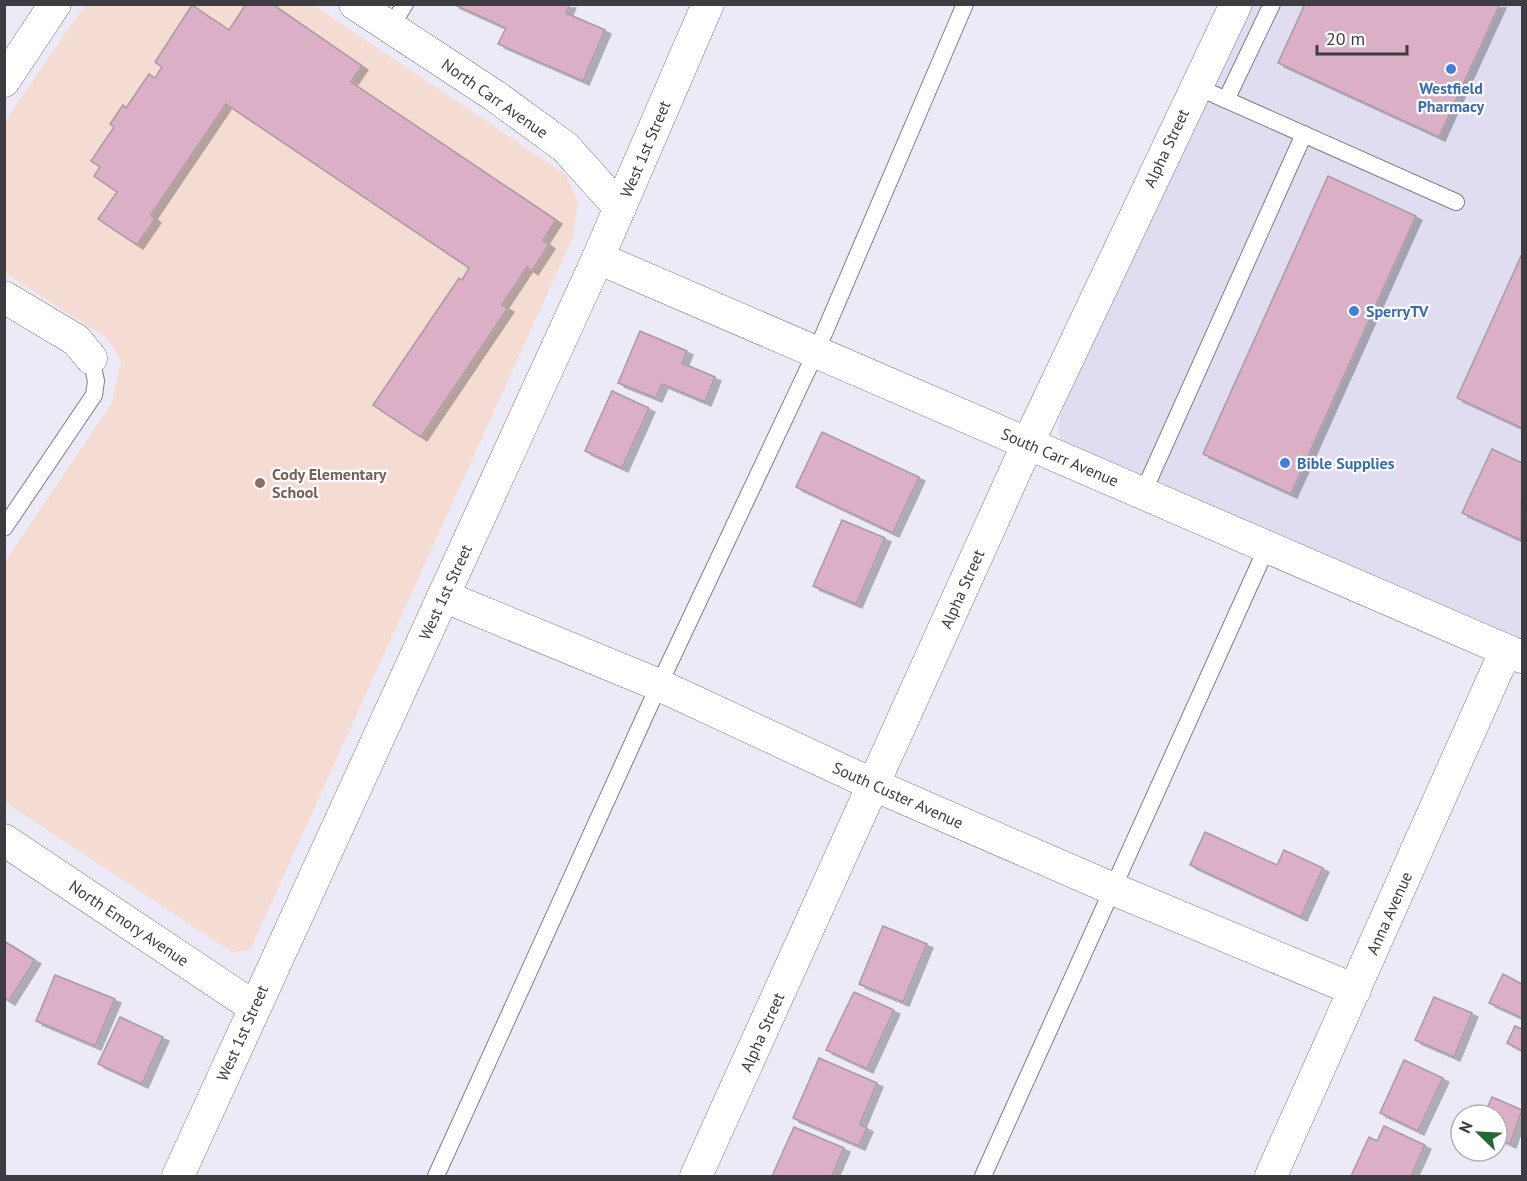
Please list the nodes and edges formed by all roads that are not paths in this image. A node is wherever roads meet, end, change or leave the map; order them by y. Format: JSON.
{"nodes":[{"id":1,"x":56,"y":4,"type":"edge"},
{"id":2,"x":355,"y":4,"type":"edge"},
{"id":3,"x":708,"y":4,"type":"edge"},
{"id":4,"x":965,"y":4,"type":"edge"},
{"id":5,"x":1236,"y":4,"type":"edge"},
{"id":6,"x":1272,"y":4,"type":"edge"},
{"id":7,"x":398,"y":16,"type":"edge"},
{"id":8,"x":4,"y":81,"type":"edge"},
{"id":9,"x":1195,"y":86,"type":"junction"},
{"id":10,"x":1226,"y":100,"type":"junction"},
{"id":11,"x":1304,"y":134,"type":"junction"},
{"id":12,"x":1456,"y":202,"type":"dead end"},
{"id":13,"x":620,"y":208,"type":"junction"},
{"id":14,"x":598,"y":258,"type":"junction"},
{"id":15,"x":4,"y":297,"type":"edge"},
{"id":16,"x":816,"y":352,"type":"junction"},
{"id":17,"x":92,"y":358,"type":"joint"},
{"id":18,"x":1028,"y":443,"type":"junction"},
{"id":19,"x":1143,"y":493,"type":"junction"},
{"id":20,"x":4,"y":528,"type":"edge"},
{"id":21,"x":1267,"y":547,"type":"junction"},
{"id":22,"x":443,"y":596,"type":"junction"},
{"id":23,"x":1514,"y":654,"type":"edge"},
{"id":24,"x":659,"y":685,"type":"junction"},
{"id":25,"x":874,"y":785,"type":"junction"},
{"id":26,"x":4,"y":840,"type":"edge"},
{"id":27,"x":1113,"y":889,"type":"junction"},
{"id":28,"x":1356,"y":990,"type":"junction"},
{"id":29,"x":254,"y":1006,"type":"junction"},
{"id":30,"x":178,"y":1176,"type":"edge"},
{"id":31,"x":436,"y":1176,"type":"edge"},
{"id":32,"x":696,"y":1176,"type":"edge"},
{"id":33,"x":983,"y":1176,"type":"edge"},
{"id":34,"x":1271,"y":1176,"type":"edge"}],
"edges":[{"from":1,"to":8,"type":"street"},
{"from":2,"to":7,"type":"street","name":"North Carr Avenue"},
{"from":3,"to":13,"type":"street","name":"West 1st Street"},
{"from":4,"to":16,"type":"lane"},
{"from":5,"to":9,"type":"street","name":"Alpha Street"},
{"from":6,"to":10,"type":"lane"},
{"from":7,"to":13,"type":"street","name":"North Carr Avenue"},
{"from":9,"to":10,"type":"lane"},
{"from":9,"to":18,"type":"street","name":"Alpha Street"},
{"from":10,"to":11,"type":"lane"},
{"from":11,"to":12,"type":"lane"},
{"from":11,"to":19,"type":"lane"},
{"from":13,"to":14,"type":"street","name":"West 1st Street"},
{"from":14,"to":16,"type":"street","name":"South Carr Avenue"},
{"from":14,"to":22,"type":"street","name":"West 1st Street"},
{"from":15,"to":17,"type":"street"},
{"from":16,"to":18,"type":"street","name":"South Carr Avenue"},
{"from":16,"to":24,"type":"lane"},
{"from":17,"to":20,"type":"lane"},
{"from":18,"to":19,"type":"street","name":"South Carr Avenue"},
{"from":18,"to":25,"type":"street","name":"Alpha Street"},
{"from":19,"to":21,"type":"street","name":"South Carr Avenue"},
{"from":21,"to":23,"type":"street","name":"South Carr Avenue"},
{"from":21,"to":27,"type":"lane"},
{"from":22,"to":24,"type":"street","name":"South Custer Avenue"},
{"from":22,"to":29,"type":"street","name":"West 1st Street"},
{"from":23,"to":28,"type":"street","name":"Anna Avenue"},
{"from":24,"to":25,"type":"street","name":"South Custer Avenue"},
{"from":24,"to":31,"type":"lane"},
{"from":25,"to":27,"type":"street","name":"South Custer Avenue"},
{"from":25,"to":32,"type":"street","name":"Alpha Street"},
{"from":26,"to":29,"type":"street","name":"North Emory Avenue"},
{"from":27,"to":28,"type":"street","name":"South Custer Avenue"},
{"from":27,"to":33,"type":"lane"},
{"from":28,"to":34,"type":"street","name":"Anna Avenue"},
{"from":29,"to":30,"type":"street","name":"West 1st Street"}]}
